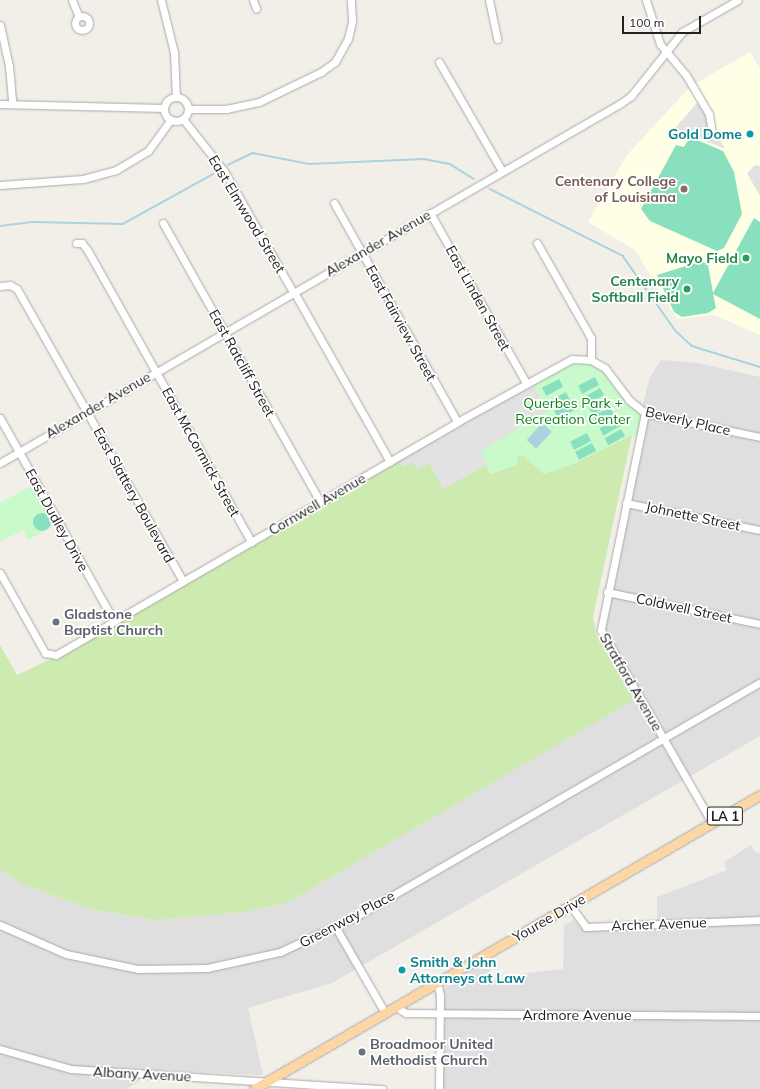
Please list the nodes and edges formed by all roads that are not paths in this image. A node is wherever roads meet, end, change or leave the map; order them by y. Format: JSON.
{"nodes":[{"id":1,"x":72,"y":0,"type":"edge"},
{"id":2,"x":161,"y":0,"type":"edge"},
{"id":3,"x":253,"y":0,"type":"edge"},
{"id":4,"x":351,"y":0,"type":"edge"},
{"id":5,"x":489,"y":0,"type":"edge"},
{"id":6,"x":646,"y":0,"type":"edge"},
{"id":7,"x":738,"y":0,"type":"edge"},
{"id":8,"x":256,"y":8,"type":"dead end"},
{"id":9,"x":79,"y":17,"type":"dead end"},
{"id":10,"x":0,"y":25,"type":"edge"},
{"id":11,"x":497,"y":39,"type":"dead end"},
{"id":12,"x":666,"y":52,"type":"junction"},
{"id":13,"x":439,"y":62,"type":"dead end"},
{"id":14,"x":176,"y":97,"type":"junction"},
{"id":15,"x":0,"y":104,"type":"edge"},
{"id":16,"x":12,"y":104,"type":"junction"},
{"id":17,"x":163,"y":108,"type":"junction"},
{"id":18,"x":188,"y":109,"type":"junction"},
{"id":19,"x":183,"y":119,"type":"junction"},
{"id":20,"x":170,"y":121,"type":"junction"},
{"id":21,"x":712,"y":132,"type":"dead end"},
{"id":22,"x":502,"y":171,"type":"junction"},
{"id":23,"x":0,"y":185,"type":"edge"},
{"id":24,"x":334,"y":203,"type":"dead end"},
{"id":25,"x":430,"y":213,"type":"junction"},
{"id":26,"x":163,"y":223,"type":"dead end"},
{"id":27,"x":76,"y":243,"type":"dead end"},
{"id":28,"x":537,"y":243,"type":"dead end"},
{"id":29,"x":362,"y":252,"type":"junction"},
{"id":30,"x":0,"y":286,"type":"edge"},
{"id":31,"x":293,"y":292,"type":"junction"},
{"id":32,"x":224,"y":332,"type":"junction"},
{"id":33,"x":591,"y":360,"type":"junction"},
{"id":34,"x":155,"y":372,"type":"junction"},
{"id":35,"x":526,"y":383,"type":"junction"},
{"id":36,"x":87,"y":412,"type":"junction"},
{"id":37,"x":645,"y":412,"type":"junction"},
{"id":38,"x":0,"y":418,"type":"edge"},
{"id":39,"x":457,"y":422,"type":"junction"},
{"id":40,"x":760,"y":437,"type":"edge"},
{"id":41,"x":19,"y":451,"type":"junction"},
{"id":42,"x":390,"y":462,"type":"junction"},
{"id":43,"x":0,"y":463,"type":"edge"},
{"id":44,"x":320,"y":502,"type":"junction"},
{"id":45,"x":626,"y":503,"type":"junction"},
{"id":46,"x":760,"y":530,"type":"edge"},
{"id":47,"x":251,"y":542,"type":"junction"},
{"id":48,"x":0,"y":573,"type":"edge"},
{"id":49,"x":183,"y":581,"type":"junction"},
{"id":50,"x":607,"y":592,"type":"junction"},
{"id":51,"x":114,"y":621,"type":"junction"},
{"id":52,"x":760,"y":624,"type":"edge"},
{"id":53,"x":760,"y":682,"type":"edge"},
{"id":54,"x":663,"y":738,"type":"junction"},
{"id":55,"x":760,"y":795,"type":"edge"},
{"id":56,"x":712,"y":824,"type":"junction"},
{"id":57,"x":570,"y":906,"type":"junction"},
{"id":58,"x":760,"y":920,"type":"edge"},
{"id":59,"x":0,"y":925,"type":"edge"},
{"id":60,"x":336,"y":928,"type":"junction"},
{"id":61,"x":437,"y":983,"type":"junction"},
{"id":62,"x":396,"y":1006,"type":"junction"},
{"id":63,"x":385,"y":1013,"type":"junction"},
{"id":64,"x":440,"y":1014,"type":"junction"},
{"id":65,"x":760,"y":1016,"type":"edge"},
{"id":66,"x":0,"y":1049,"type":"edge"},
{"id":67,"x":269,"y":1080,"type":"junction"},
{"id":68,"x":254,"y":1089,"type":"edge"},
{"id":69,"x":382,"y":1089,"type":"edge"},
{"id":70,"x":440,"y":1089,"type":"edge"}],
"edges":[{"from":1,"to":9,"type":"street"},
{"from":2,"to":14,"type":"street"},
{"from":3,"to":8,"type":"street"},
{"from":4,"to":18,"type":"street"},
{"from":5,"to":11,"type":"street"},
{"from":6,"to":12,"type":"street"},
{"from":7,"to":12,"type":"street","name":"Alexander Avenue"},
{"from":10,"to":16,"type":"street"},
{"from":12,"to":21,"type":"street"},
{"from":12,"to":22,"type":"street","name":"Alexander Avenue"},
{"from":13,"to":22,"type":"street"},
{"from":14,"to":17,"type":"street"},
{"from":14,"to":18,"type":"street"},
{"from":15,"to":16,"type":"street"},
{"from":16,"to":17,"type":"street"},
{"from":17,"to":20,"type":"street"},
{"from":18,"to":19,"type":"street"},
{"from":19,"to":20,"type":"street"},
{"from":19,"to":31,"type":"street","name":"East Elmwood Street"},
{"from":20,"to":23,"type":"street"},
{"from":22,"to":25,"type":"street","name":"Alexander Avenue"},
{"from":24,"to":29,"type":"street","name":"East Fairview Street"},
{"from":25,"to":29,"type":"street","name":"Alexander Avenue"},
{"from":25,"to":35,"type":"street","name":"East Linden Street"},
{"from":26,"to":32,"type":"street","name":"East Ratcliff Street"},
{"from":27,"to":34,"type":"street","name":"East McCormick Street"},
{"from":28,"to":33,"type":"street"},
{"from":29,"to":31,"type":"street","name":"Alexander Avenue"},
{"from":29,"to":39,"type":"street","name":"East Fairview Street"},
{"from":30,"to":36,"type":"street","name":"East Slattery Boulevard"},
{"from":31,"to":32,"type":"street","name":"Alexander Avenue"},
{"from":31,"to":42,"type":"street","name":"East Elmwood Street"},
{"from":32,"to":34,"type":"street","name":"Alexander Avenue"},
{"from":32,"to":44,"type":"street","name":"East Ratcliff Street"},
{"from":33,"to":35,"type":"street","name":"Cornwell Avenue"},
{"from":33,"to":37,"type":"street","name":"Beverly Place"},
{"from":34,"to":36,"type":"street","name":"Alexander Avenue"},
{"from":34,"to":47,"type":"street","name":"East McCormick Street"},
{"from":35,"to":39,"type":"street","name":"Cornwell Avenue"},
{"from":36,"to":41,"type":"street","name":"Alexander Avenue"},
{"from":36,"to":49,"type":"street","name":"East Slattery Boulevard"},
{"from":37,"to":40,"type":"street","name":"Beverly Place"},
{"from":37,"to":45,"type":"street","name":"Stratford Avenue"},
{"from":38,"to":41,"type":"street","name":"East Dudley Drive"},
{"from":39,"to":42,"type":"street","name":"Cornwell Avenue"},
{"from":41,"to":43,"type":"street","name":"Alexander Avenue"},
{"from":41,"to":51,"type":"street","name":"East Dudley Drive"},
{"from":42,"to":44,"type":"street","name":"Cornwell Avenue"},
{"from":44,"to":47,"type":"street","name":"Cornwell Avenue"},
{"from":45,"to":46,"type":"street","name":"Johnette Street"},
{"from":45,"to":50,"type":"street","name":"Stratford Avenue"},
{"from":47,"to":49,"type":"street","name":"Cornwell Avenue"},
{"from":48,"to":51,"type":"street","name":"Cornwell Avenue"},
{"from":49,"to":51,"type":"street","name":"Cornwell Avenue"},
{"from":50,"to":52,"type":"street","name":"Coldwell Street"},
{"from":50,"to":54,"type":"street","name":"Stratford Avenue"},
{"from":53,"to":54,"type":"street","name":"Greenway Place"},
{"from":54,"to":56,"type":"street","name":"Stratford Avenue"},
{"from":54,"to":60,"type":"street","name":"Greenway Place"},
{"from":55,"to":56,"type":"main road","name":"Youree Drive","number":"LA 1"},
{"from":56,"to":57,"type":"main road","name":"Youree Drive","number":"LA 1"},
{"from":57,"to":58,"type":"street","name":"Archer Avenue"},
{"from":57,"to":61,"type":"main road","name":"Youree Drive","number":"LA 1"},
{"from":59,"to":60,"type":"street","name":"Greenway Place"},
{"from":60,"to":63,"type":"street"},
{"from":61,"to":62,"type":"main road","name":"Youree Drive","number":"LA 1"},
{"from":61,"to":64,"type":"street"},
{"from":62,"to":63,"type":"main road","name":"Youree Drive","number":"LA 1"},
{"from":62,"to":64,"type":"street","name":"Ardmore Avenue"},
{"from":63,"to":67,"type":"main road","name":"Youree Drive","number":"LA 1"},
{"from":64,"to":65,"type":"street","name":"Ardmore Avenue"},
{"from":64,"to":70,"type":"street"},
{"from":66,"to":67,"type":"street","name":"Albany Avenue"},
{"from":67,"to":68,"type":"main road","name":"Youree Drive","number":"LA 1"},
{"from":67,"to":69,"type":"street","name":"Albany Avenue"}]}
